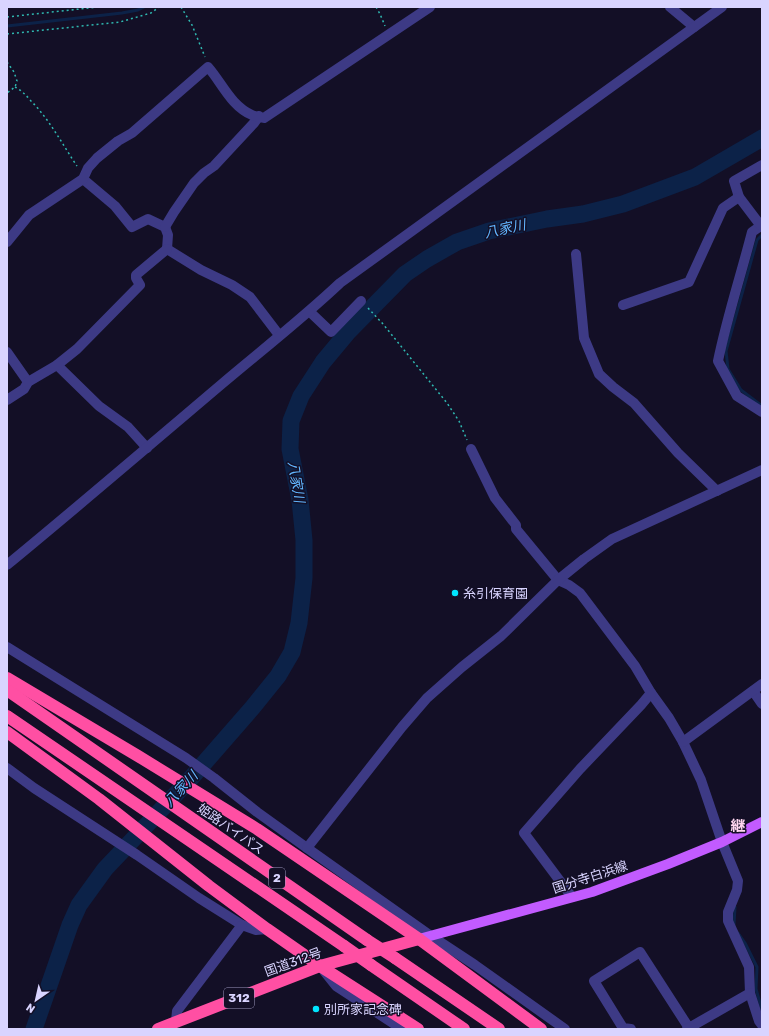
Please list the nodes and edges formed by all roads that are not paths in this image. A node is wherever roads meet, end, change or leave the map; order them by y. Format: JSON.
{"nodes":[{"id":1,"x":430,"y":7,"type":"edge"},
{"id":2,"x":670,"y":7,"type":"edge"},
{"id":3,"x":722,"y":7,"type":"edge"},
{"id":4,"x":694,"y":27,"type":"junction"},
{"id":5,"x":258,"y":116,"type":"junction"},
{"id":6,"x":762,"y":165,"type":"edge"},
{"id":7,"x":83,"y":179,"type":"junction"},
{"id":8,"x":739,"y":197,"type":"junction"},
{"id":9,"x":762,"y":226,"type":"edge"},
{"id":10,"x":165,"y":227,"type":"junction"},
{"id":11,"x":7,"y":242,"type":"edge"},
{"id":12,"x":167,"y":249,"type":"junction"},
{"id":13,"x":576,"y":254,"type":"dead end"},
{"id":14,"x":361,"y":301,"type":"road end"},
{"id":15,"x":623,"y":305,"type":"dead end"},
{"id":16,"x":310,"y":312,"type":"junction"},
{"id":17,"x":279,"y":335,"type":"junction"},
{"id":18,"x":7,"y":352,"type":"edge"},
{"id":19,"x":57,"y":365,"type":"junction"},
{"id":20,"x":28,"y":382,"type":"junction"},
{"id":21,"x":7,"y":400,"type":"edge"},
{"id":22,"x":762,"y":412,"type":"edge"},
{"id":23,"x":147,"y":448,"type":"junction"},
{"id":24,"x":471,"y":449,"type":"road end"},
{"id":25,"x":762,"y":470,"type":"edge"},
{"id":26,"x":717,"y":491,"type":"junction"},
{"id":27,"x":7,"y":565,"type":"edge"},
{"id":28,"x":558,"y":580,"type":"junction"},
{"id":29,"x":7,"y":647,"type":"edge"},
{"id":30,"x":7,"y":678,"type":"edge"},
{"id":31,"x":762,"y":684,"type":"edge"},
{"id":32,"x":7,"y":690,"type":"edge"},
{"id":33,"x":753,"y":691,"type":"junction"},
{"id":34,"x":651,"y":693,"type":"junction"},
{"id":35,"x":762,"y":704,"type":"edge"},
{"id":36,"x":7,"y":716,"type":"edge"},
{"id":37,"x":7,"y":732,"type":"edge"},
{"id":38,"x":683,"y":742,"type":"junction"},
{"id":39,"x":7,"y":768,"type":"edge"},
{"id":40,"x":762,"y":822,"type":"edge"},
{"id":41,"x":722,"y":842,"type":"junction"},
{"id":42,"x":307,"y":848,"type":"junction"},
{"id":43,"x":572,"y":897,"type":"junction"},
{"id":44,"x":242,"y":925,"type":"junction"},
{"id":45,"x":267,"y":929,"type":"junction"},
{"id":46,"x":425,"y":937,"type":"junction"},
{"id":47,"x":320,"y":966,"type":"junction"},
{"id":48,"x":750,"y":993,"type":"junction"},
{"id":49,"x":176,"y":1021,"type":"junction"},
{"id":50,"x":762,"y":1025,"type":"edge"},
{"id":51,"x":158,"y":1029,"type":"edge"},
{"id":52,"x":402,"y":1029,"type":"edge"},
{"id":53,"x":418,"y":1029,"type":"edge"},
{"id":54,"x":464,"y":1029,"type":"edge"},
{"id":55,"x":500,"y":1029,"type":"edge"},
{"id":56,"x":541,"y":1029,"type":"edge"},
{"id":57,"x":565,"y":1029,"type":"edge"},
{"id":58,"x":631,"y":1029,"type":"edge"},
{"id":59,"x":688,"y":1029,"type":"edge"}],
"edges":[{"from":1,"to":5,"type":"street"},
{"from":2,"to":4,"type":"street"},
{"from":3,"to":4,"type":"street"},
{"from":4,"to":16,"type":"street"},
{"from":5,"to":7,"type":"street"},
{"from":5,"to":10,"type":"street"},
{"from":6,"to":8,"type":"street"},
{"from":7,"to":10,"type":"street"},
{"from":7,"to":11,"type":"street"},
{"from":8,"to":9,"type":"street"},
{"from":8,"to":15,"type":"street"},
{"from":9,"to":22,"type":"street"},
{"from":10,"to":12,"type":"street"},
{"from":12,"to":17,"type":"street"},
{"from":12,"to":19,"type":"street"},
{"from":13,"to":26,"type":"street"},
{"from":14,"to":16,"type":"street"},
{"from":16,"to":17,"type":"street"},
{"from":17,"to":23,"type":"street"},
{"from":18,"to":20,"type":"street"},
{"from":19,"to":20,"type":"street"},
{"from":19,"to":23,"type":"street"},
{"from":20,"to":21,"type":"street"},
{"from":23,"to":27,"type":"street"},
{"from":24,"to":28,"type":"street"},
{"from":25,"to":26,"type":"street"},
{"from":26,"to":28,"type":"street"},
{"from":28,"to":34,"type":"street"},
{"from":28,"to":42,"type":"street"},
{"from":29,"to":42,"type":"street"},
{"from":30,"to":46,"type":"highway"},
{"from":31,"to":33,"type":"street"},
{"from":32,"to":55,"type":"highway","name":"姫路バイパス","number":"2","bridge":true},
{"from":33,"to":35,"type":"street"},
{"from":33,"to":38,"type":"street"},
{"from":34,"to":38,"type":"street"},
{"from":34,"to":43,"type":"street"},
{"from":36,"to":54,"type":"highway","number":"2","bridge":true},
{"from":37,"to":45,"type":"highway"},
{"from":38,"to":41,"type":"street"},
{"from":39,"to":44,"type":"street"},
{"from":40,"to":41,"type":"main road","name":"国分寺白浜線"},
{"from":41,"to":43,"type":"main road","name":"国分寺白浜線"},
{"from":41,"to":48,"type":"street"},
{"from":42,"to":46,"type":"street"},
{"from":43,"to":46,"type":"main road","name":"国分寺白浜線"},
{"from":44,"to":45,"type":"street"},
{"from":44,"to":49,"type":"street"},
{"from":45,"to":47,"type":"highway"},
{"from":46,"to":47,"type":"highway","name":"国道312号","number":"312"},
{"from":46,"to":56,"type":"highway"},
{"from":46,"to":57,"type":"street"},
{"from":47,"to":49,"type":"highway","name":"国道312号","number":"312"},
{"from":47,"to":52,"type":"street"},
{"from":47,"to":53,"type":"highway"},
{"from":48,"to":50,"type":"street"},
{"from":48,"to":59,"type":"street"},
{"from":49,"to":51,"type":"highway","name":"国道312号","number":"312"},
{"from":58,"to":59,"type":"street"}]}
